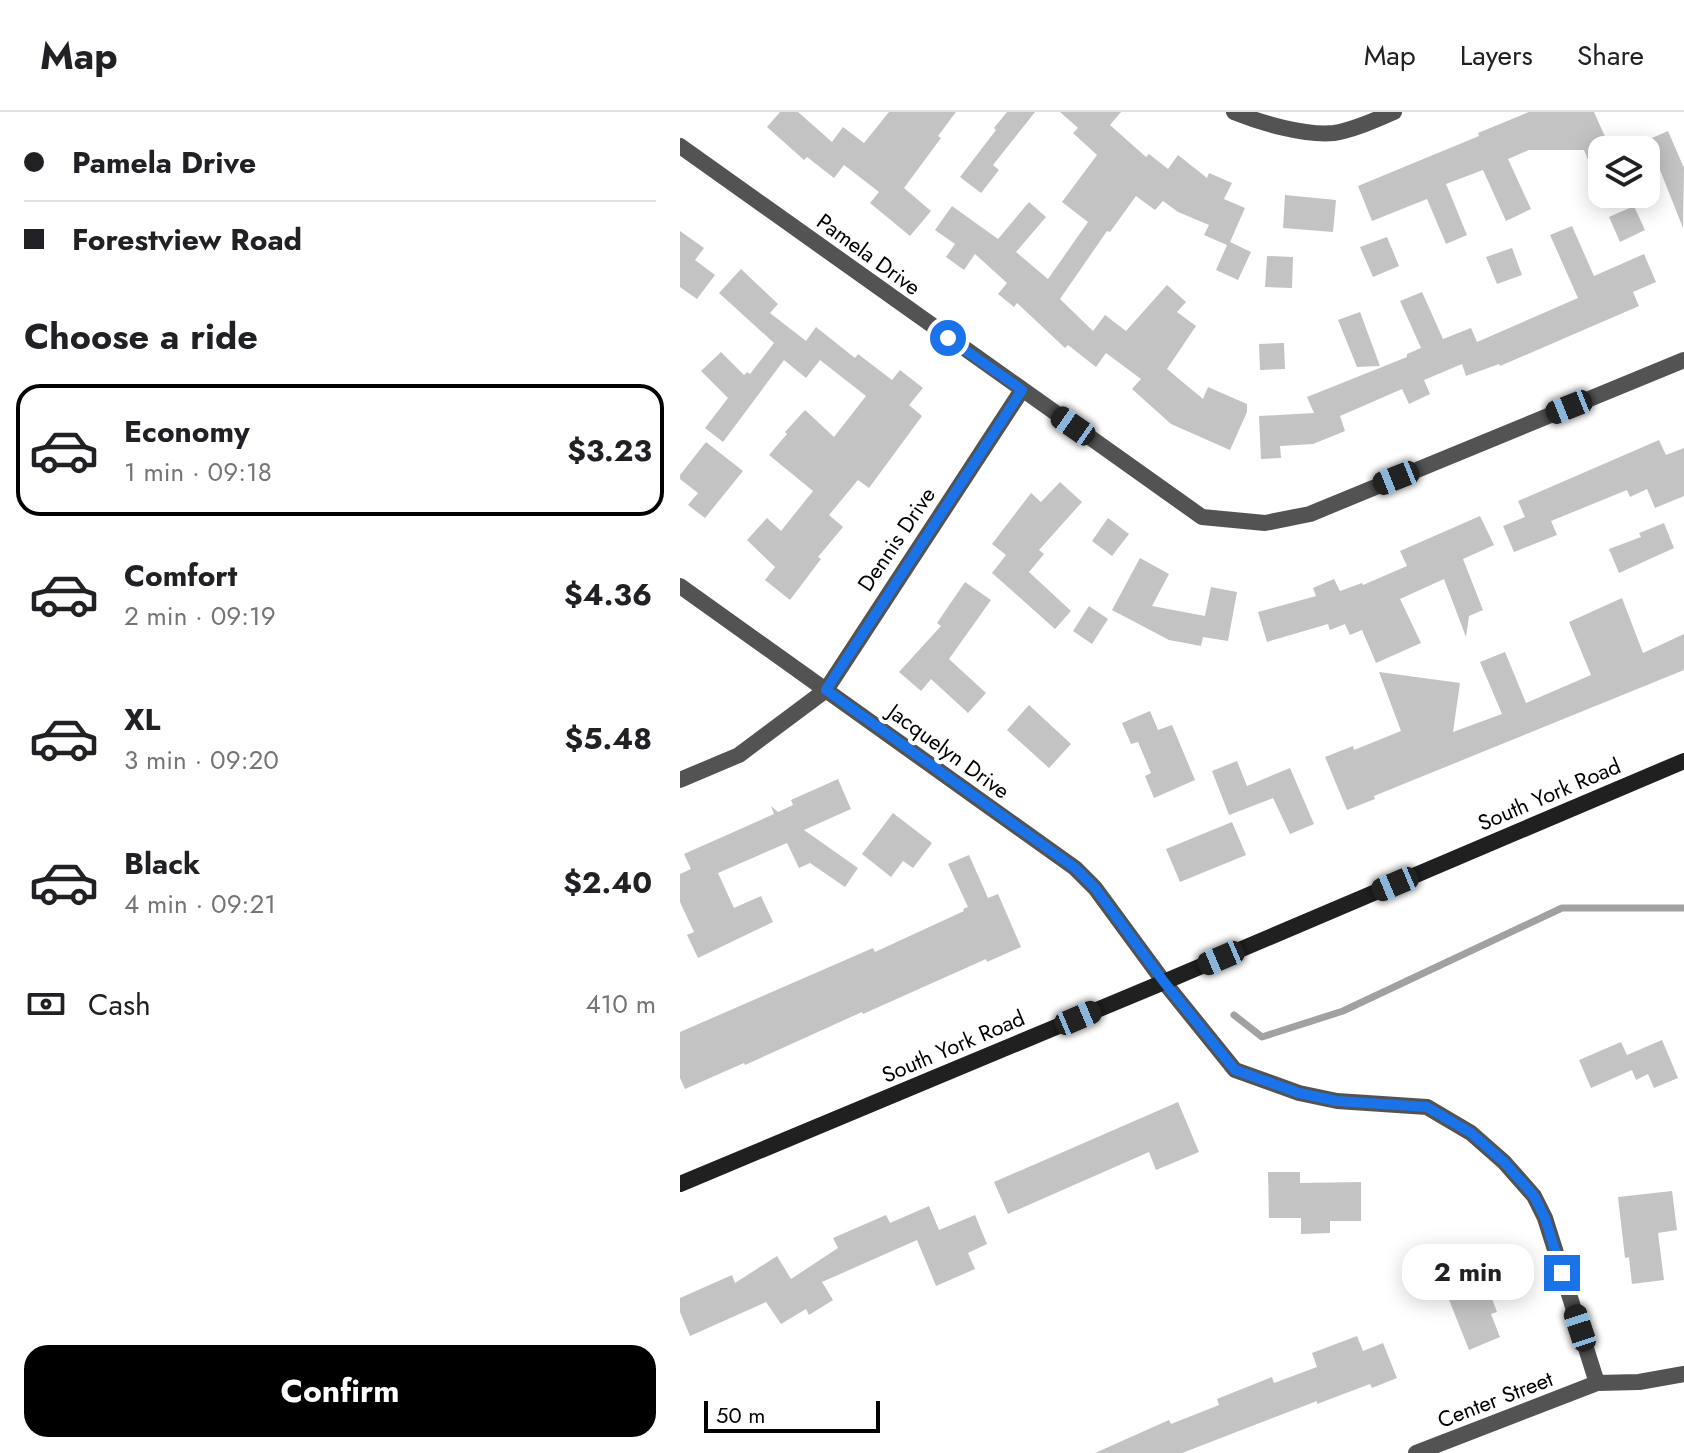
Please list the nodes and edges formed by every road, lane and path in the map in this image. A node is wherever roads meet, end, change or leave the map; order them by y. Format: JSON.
{"nodes":[{"id":1,"x":1234,"y":112,"type":"edge"},
{"id":2,"x":1394,"y":112,"type":"edge"},
{"id":3,"x":680,"y":146,"type":"edge"},
{"id":4,"x":1684,"y":360,"type":"edge"},
{"id":5,"x":1022,"y":390,"type":"junction"},
{"id":6,"x":680,"y":586,"type":"edge"},
{"id":7,"x":826,"y":690,"type":"junction"},
{"id":8,"x":1684,"y":761,"type":"edge"},
{"id":9,"x":680,"y":780,"type":"edge"},
{"id":10,"x":1164,"y":982,"type":"junction"},
{"id":11,"x":680,"y":1184,"type":"edge"},
{"id":12,"x":1684,"y":1374,"type":"edge"},
{"id":13,"x":1597,"y":1383,"type":"junction"},
{"id":14,"x":1416,"y":1453,"type":"edge"}],
"edges":[{"from":1,"to":2,"type":"street"},
{"from":3,"to":5,"type":"street","name":"Pamela Drive"},
{"from":4,"to":5,"type":"street","name":"Pamela Drive"},
{"from":5,"to":7,"type":"street","name":"Dennis Drive"},
{"from":6,"to":7,"type":"street","name":"Jacquelyn Drive"},
{"from":7,"to":9,"type":"street","name":"Dennis Drive"},
{"from":7,"to":10,"type":"street","name":"Jacquelyn Drive"},
{"from":8,"to":10,"type":"main road","name":"South York Road"},
{"from":10,"to":11,"type":"main road","name":"South York Road"},
{"from":10,"to":13,"type":"street","name":"Jacquelyn Drive"},
{"from":12,"to":13,"type":"street","name":"Center Street"},
{"from":13,"to":14,"type":"street","name":"Center Street"}]}
